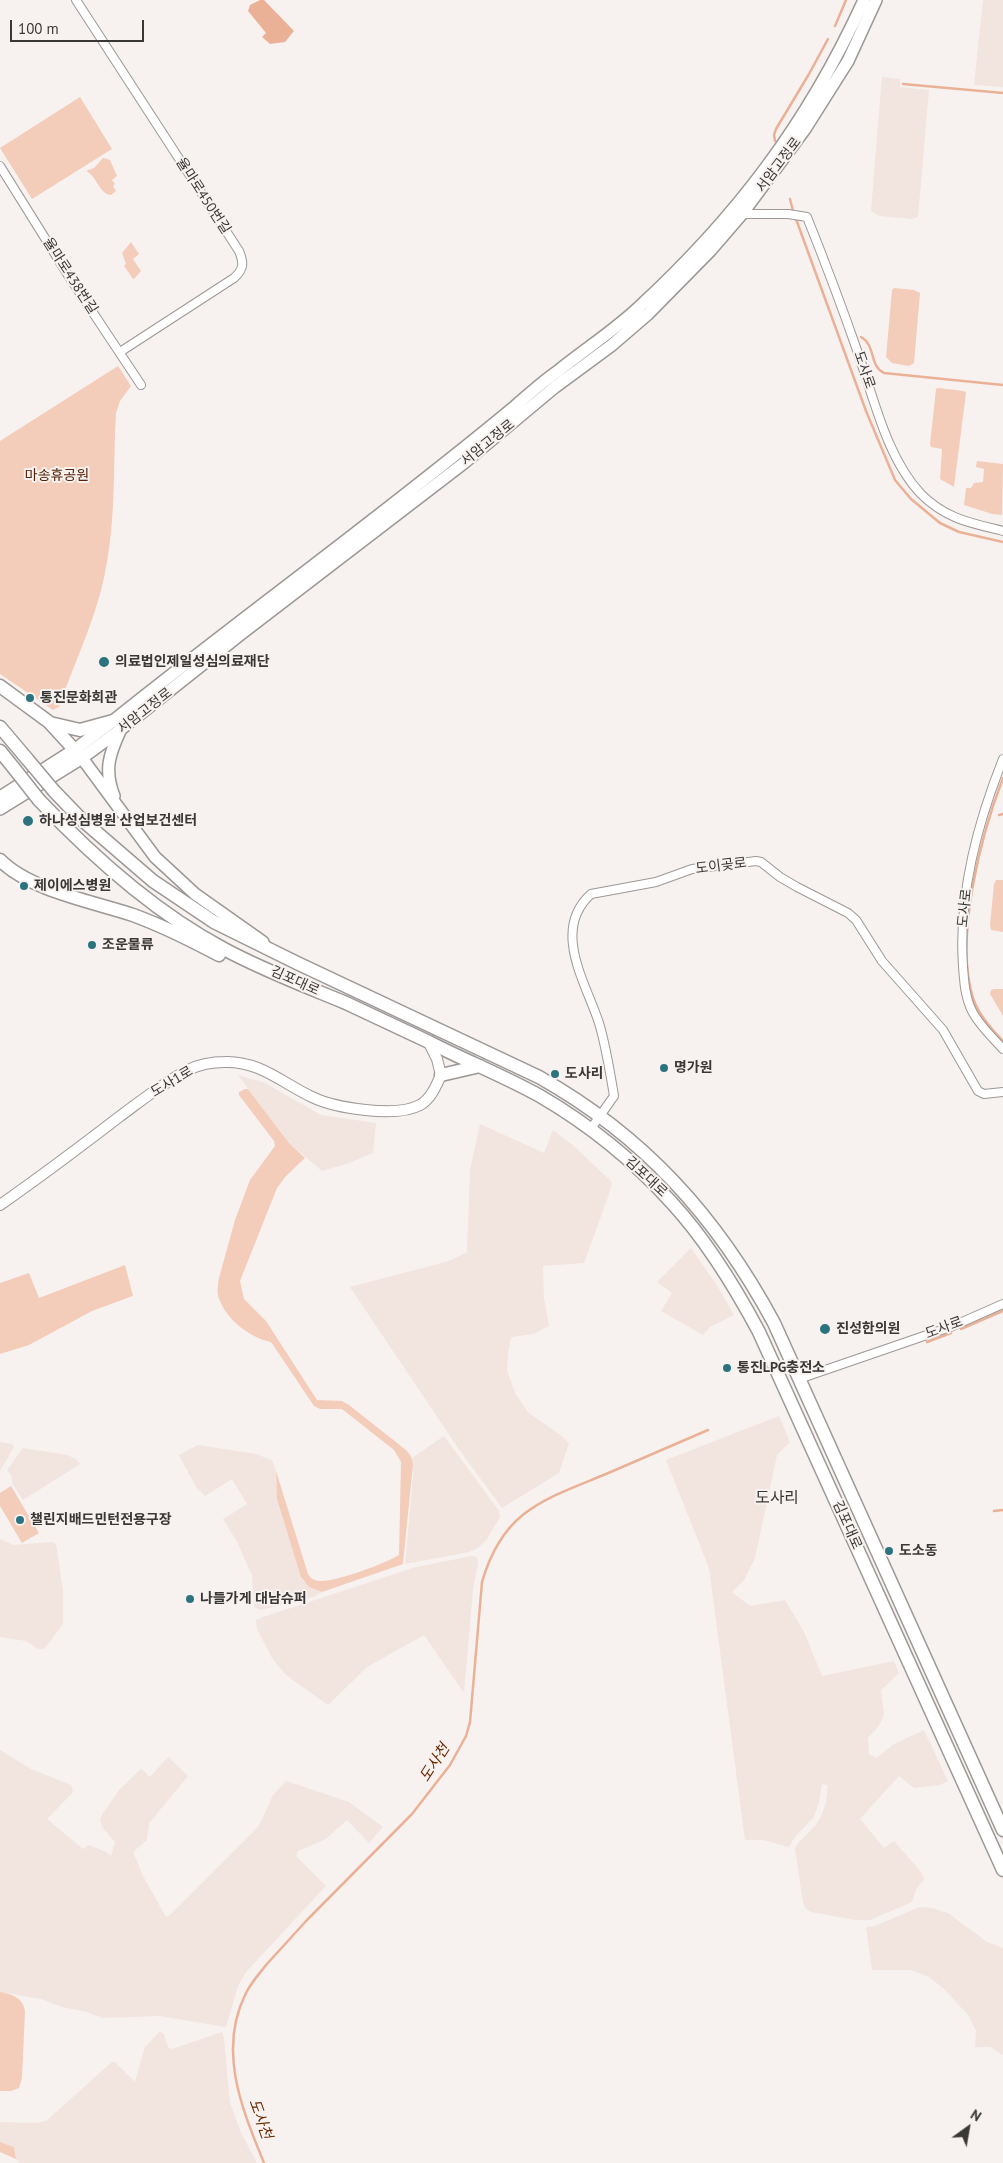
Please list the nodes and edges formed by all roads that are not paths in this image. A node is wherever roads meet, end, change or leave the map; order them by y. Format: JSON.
{"nodes":[{"id":1,"x":76,"y":0,"type":"edge"},
{"id":2,"x":864,"y":0,"type":"edge"},
{"id":3,"x":876,"y":0,"type":"edge"},
{"id":4,"x":0,"y":166,"type":"edge"},
{"id":5,"x":742,"y":214,"type":"junction"},
{"id":6,"x":120,"y":352,"type":"junction"},
{"id":7,"x":141,"y":385,"type":"dead end"},
{"id":8,"x":1003,"y":531,"type":"edge"},
{"id":9,"x":0,"y":686,"type":"edge"},
{"id":10,"x":49,"y":722,"type":"junction"},
{"id":11,"x":117,"y":726,"type":"junction"},
{"id":12,"x":0,"y":727,"type":"edge"},
{"id":13,"x":0,"y":752,"type":"edge"},
{"id":14,"x":78,"y":754,"type":"junction"},
{"id":15,"x":1003,"y":759,"type":"edge"},
{"id":16,"x":6,"y":797,"type":"edge"},
{"id":17,"x":118,"y":808,"type":"junction"},
{"id":18,"x":0,"y":809,"type":"edge"},
{"id":19,"x":0,"y":860,"type":"edge"},
{"id":20,"x":287,"y":959,"type":"junction"},
{"id":21,"x":283,"y":976,"type":"junction"},
{"id":22,"x":429,"y":1043,"type":"junction"},
{"id":23,"x":1003,"y":1049,"type":"edge"},
{"id":24,"x":481,"y":1066,"type":"junction"},
{"id":25,"x":441,"y":1075,"type":"junction"},
{"id":26,"x":1003,"y":1092,"type":"edge"},
{"id":27,"x":600,"y":1115,"type":"junction"},
{"id":28,"x":590,"y":1130,"type":"junction"},
{"id":29,"x":0,"y":1205,"type":"edge"},
{"id":30,"x":1003,"y":1304,"type":"edge"},
{"id":31,"x":799,"y":1379,"type":"junction"},
{"id":32,"x":1003,"y":1830,"type":"edge"},
{"id":33,"x":1003,"y":1870,"type":"edge"}],
"edges":[{"from":1,"to":6,"type":"street","name":"율마로450번길"},
{"from":2,"to":11,"type":"main road","name":"서암고정로"},
{"from":3,"to":5,"type":"main road","name":"서암고정로"},
{"from":4,"to":6,"type":"street","name":"율마로438번길"},
{"from":5,"to":8,"type":"street","name":"도사로"},
{"from":5,"to":11,"type":"main road","name":"서암고정로"},
{"from":6,"to":7,"type":"street","name":"율마로438번길"},
{"from":9,"to":10,"type":"main road"},
{"from":10,"to":11,"type":"main road"},
{"from":10,"to":14,"type":"main road"},
{"from":11,"to":14,"type":"main road","name":"서암고정로"},
{"from":11,"to":17,"type":"main road"},
{"from":12,"to":20,"type":"main road","name":"김포대로","bridge":true},
{"from":13,"to":21,"type":"main road","name":"김포대로","bridge":true},
{"from":14,"to":16,"type":"main road","name":"서암고정로"},
{"from":14,"to":17,"type":"main road"},
{"from":15,"to":23,"type":"street","name":"도사로"},
{"from":16,"to":18,"type":"main road","name":"서암고정로"},
{"from":17,"to":20,"type":"main road"},
{"from":19,"to":21,"type":"main road"},
{"from":20,"to":27,"type":"main road","name":"김포대로"},
{"from":21,"to":22,"type":"main road","name":"김포대로"},
{"from":22,"to":24,"type":"main road","name":"김포대로"},
{"from":22,"to":25,"type":"street"},
{"from":24,"to":25,"type":"main road"},
{"from":24,"to":28,"type":"main road","name":"김포대로"},
{"from":25,"to":29,"type":"street","name":"도사1로"},
{"from":26,"to":27,"type":"street","name":"도이곶로"},
{"from":27,"to":28,"type":"street","name":"도이곶로"},
{"from":27,"to":31,"type":"main road","name":"김포대로"},
{"from":28,"to":33,"type":"main road","name":"김포대로"},
{"from":30,"to":31,"type":"street","name":"도사로"},
{"from":31,"to":32,"type":"main road","name":"김포대로"}]}
